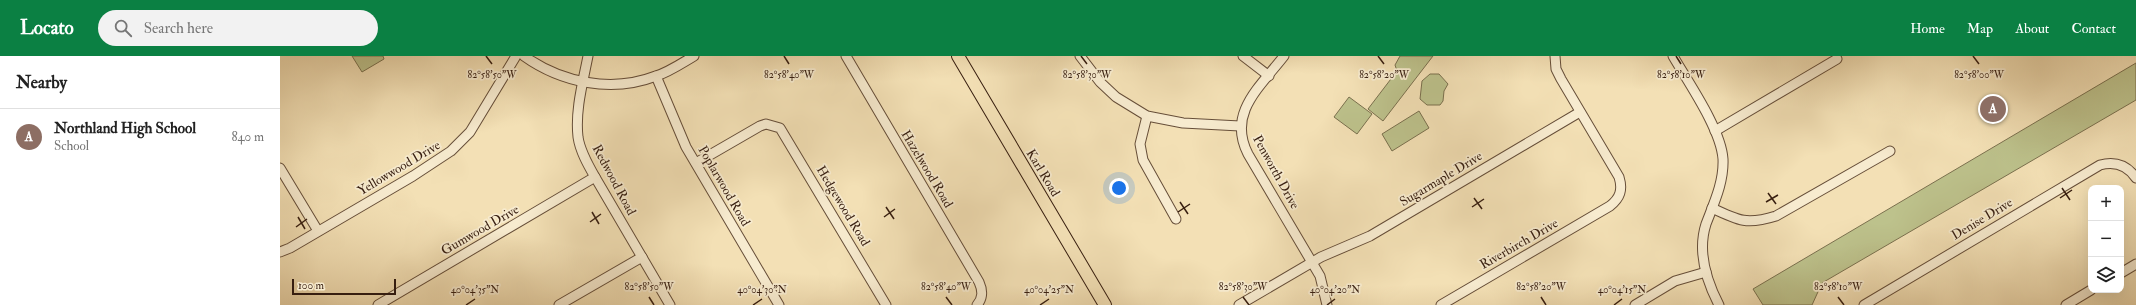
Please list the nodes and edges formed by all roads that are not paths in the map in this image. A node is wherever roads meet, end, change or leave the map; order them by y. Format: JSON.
{"nodes":[{"id":1,"x":516,"y":56,"type":"edge"},
{"id":2,"x":524,"y":56,"type":"edge"},
{"id":3,"x":588,"y":56,"type":"edge"},
{"id":4,"x":694,"y":56,"type":"edge"},
{"id":5,"x":846,"y":56,"type":"edge"},
{"id":6,"x":958,"y":56,"type":"edge"},
{"id":7,"x":1080,"y":56,"type":"edge"},
{"id":8,"x":1243,"y":56,"type":"edge"},
{"id":9,"x":1284,"y":56,"type":"edge"},
{"id":10,"x":1555,"y":56,"type":"edge"},
{"id":11,"x":1672,"y":56,"type":"edge"},
{"id":12,"x":1837,"y":59,"type":"dead end"},
{"id":13,"x":656,"y":76,"type":"junction"},
{"id":14,"x":1269,"y":76,"type":"junction"},
{"id":15,"x":583,"y":83,"type":"junction"},
{"id":16,"x":1580,"y":112,"type":"junction"},
{"id":17,"x":1147,"y":116,"type":"junction"},
{"id":18,"x":1240,"y":126,"type":"junction"},
{"id":19,"x":1715,"y":131,"type":"junction"},
{"id":20,"x":1890,"y":151,"type":"dead end"},
{"id":21,"x":696,"y":163,"type":"junction"},
{"id":22,"x":280,"y":168,"type":"edge"},
{"id":23,"x":595,"y":177,"type":"junction"},
{"id":24,"x":2136,"y":178,"type":"edge"},
{"id":25,"x":1712,"y":208,"type":"junction"},
{"id":26,"x":1176,"y":219,"type":"dead end"},
{"id":27,"x":318,"y":231,"type":"junction"},
{"id":28,"x":280,"y":252,"type":"edge"},
{"id":29,"x":642,"y":257,"type":"junction"},
{"id":30,"x":1312,"y":262,"type":"junction"},
{"id":31,"x":2136,"y":264,"type":"edge"},
{"id":32,"x":2124,"y":270,"type":"edge"},
{"id":33,"x":1706,"y":272,"type":"junction"},
{"id":34,"x":2088,"y":292,"type":"edge"},
{"id":35,"x":378,"y":305,"type":"edge"},
{"id":36,"x":560,"y":305,"type":"edge"},
{"id":37,"x":670,"y":305,"type":"edge"},
{"id":38,"x":779,"y":305,"type":"edge"},
{"id":39,"x":886,"y":305,"type":"edge"},
{"id":40,"x":977,"y":305,"type":"edge"},
{"id":41,"x":1105,"y":305,"type":"edge"},
{"id":42,"x":1239,"y":305,"type":"edge"},
{"id":43,"x":1327,"y":305,"type":"edge"},
{"id":44,"x":1441,"y":305,"type":"edge"},
{"id":45,"x":1634,"y":305,"type":"edge"},
{"id":46,"x":1719,"y":305,"type":"edge"},
{"id":47,"x":1864,"y":305,"type":"edge"},
{"id":48,"x":2066,"y":305,"type":"edge"}],
"edges":[{"from":1,"to":27,"type":"street","name":"Yellowwood Drive"},
{"from":2,"to":15,"type":"street"},
{"from":3,"to":15,"type":"street","name":"Redwood Road"},
{"from":4,"to":13,"type":"street"},
{"from":5,"to":40,"type":"street","name":"Hazelwood Road"},
{"from":6,"to":41,"type":"main road","name":"Karl Road"},
{"from":7,"to":17,"type":"street"},
{"from":8,"to":14,"type":"street"},
{"from":9,"to":14,"type":"street","name":"Penworth Drive"},
{"from":10,"to":16,"type":"street"},
{"from":11,"to":19,"type":"street"},
{"from":12,"to":19,"type":"street"},
{"from":13,"to":15,"type":"street"},
{"from":13,"to":21,"type":"street","name":"Poplarwood Road"},
{"from":14,"to":18,"type":"street","name":"Penworth Drive"},
{"from":15,"to":23,"type":"street","name":"Redwood Road"},
{"from":16,"to":30,"type":"street","name":"Sugarmaple Drive"},
{"from":16,"to":44,"type":"street","name":"Riverbirch Drive"},
{"from":17,"to":18,"type":"street"},
{"from":17,"to":26,"type":"street"},
{"from":18,"to":30,"type":"street","name":"Penworth Drive"},
{"from":19,"to":25,"type":"street"},
{"from":20,"to":25,"type":"street"},
{"from":21,"to":38,"type":"street","name":"Poplarwood Road"},
{"from":21,"to":39,"type":"street","name":"Hedgewood Road"},
{"from":22,"to":27,"type":"street"},
{"from":23,"to":29,"type":"street","name":"Redwood Road"},
{"from":23,"to":35,"type":"street","name":"Gumwood Drive"},
{"from":24,"to":47,"type":"street","name":"Denise Drive"},
{"from":25,"to":33,"type":"street"},
{"from":27,"to":28,"type":"street","name":"Yellowwood Drive"},
{"from":29,"to":36,"type":"street"},
{"from":29,"to":37,"type":"street","name":"Redwood Road"},
{"from":30,"to":42,"type":"street","name":"Sugarmaple Drive"},
{"from":30,"to":43,"type":"street","name":"Penworth Drive"},
{"from":31,"to":32,"type":"street"},
{"from":33,"to":45,"type":"street"},
{"from":33,"to":46,"type":"street"},
{"from":34,"to":48,"type":"street"}]}
